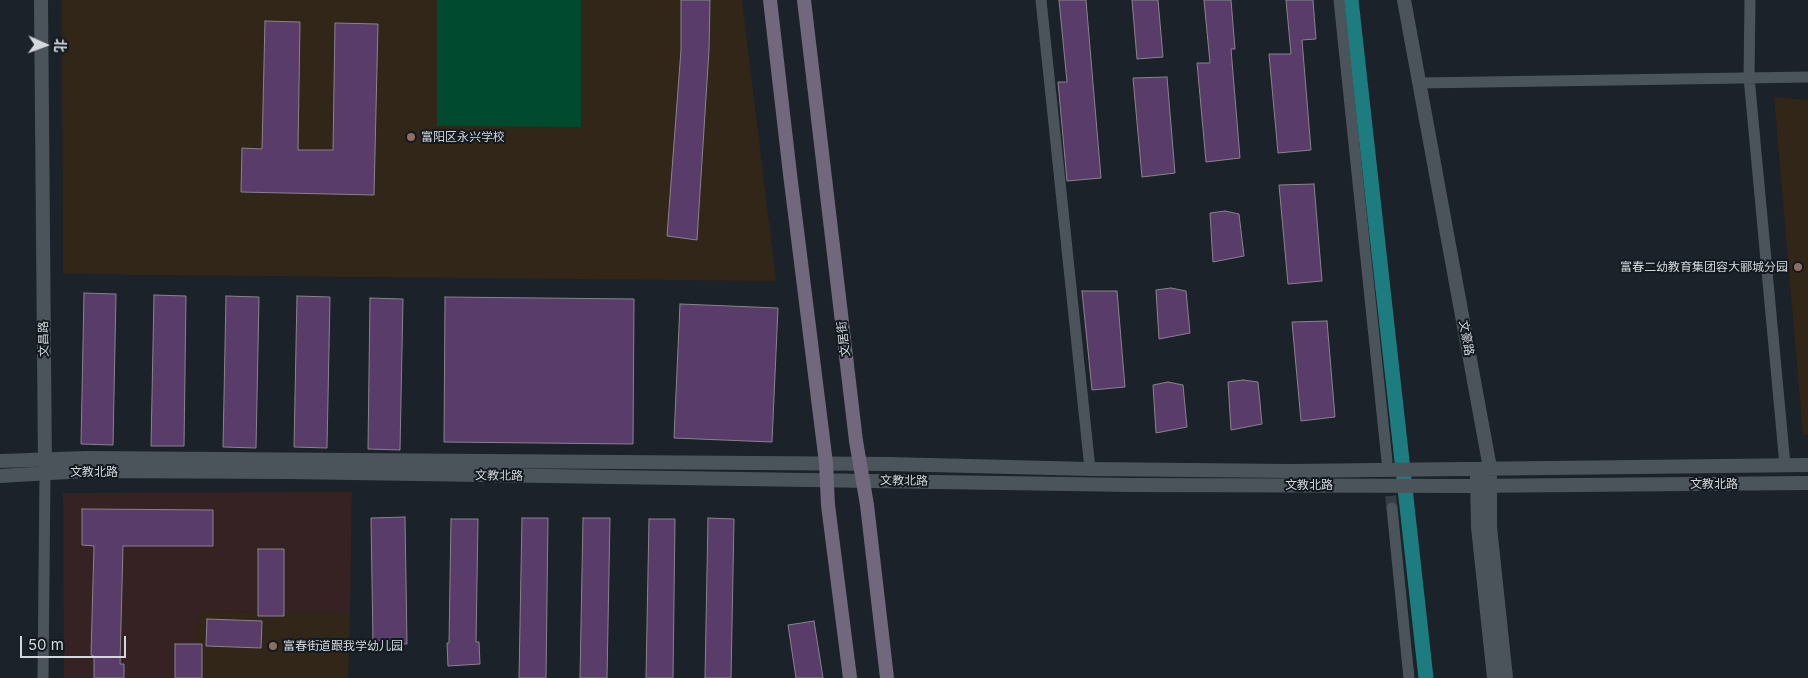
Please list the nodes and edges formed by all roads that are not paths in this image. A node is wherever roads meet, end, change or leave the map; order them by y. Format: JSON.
{"nodes":[{"id":1,"x":40,"y":0,"type":"edge"},
{"id":2,"x":770,"y":0,"type":"edge"},
{"id":3,"x":804,"y":0,"type":"edge"},
{"id":4,"x":1041,"y":0,"type":"edge"},
{"id":5,"x":1339,"y":0,"type":"edge"},
{"id":6,"x":1404,"y":0,"type":"edge"},
{"id":7,"x":1750,"y":0,"type":"edge"},
{"id":8,"x":1749,"y":77,"type":"junction"},
{"id":9,"x":1808,"y":77,"type":"edge"},
{"id":10,"x":1420,"y":83,"type":"junction"},
{"id":11,"x":0,"y":461,"type":"edge"},
{"id":12,"x":826,"y":463,"type":"junction"},
{"id":13,"x":859,"y":464,"type":"junction"},
{"id":14,"x":1387,"y":465,"type":"junction"},
{"id":15,"x":1785,"y":465,"type":"junction"},
{"id":16,"x":1808,"y":465,"type":"edge"},
{"id":17,"x":45,"y":466,"type":"junction"},
{"id":18,"x":1483,"y":468,"type":"junction"},
{"id":19,"x":1090,"y":469,"type":"junction"},
{"id":20,"x":0,"y":476,"type":"edge"},
{"id":21,"x":826,"y":480,"type":"junction"},
{"id":22,"x":862,"y":480,"type":"junction"},
{"id":23,"x":1808,"y":483,"type":"edge"},
{"id":24,"x":1483,"y":486,"type":"junction"},
{"id":25,"x":1392,"y":508,"type":"tunnel mouth"},
{"id":26,"x":43,"y":678,"type":"edge"},
{"id":27,"x":850,"y":678,"type":"edge"},
{"id":28,"x":887,"y":678,"type":"edge"},
{"id":29,"x":1409,"y":678,"type":"edge"},
{"id":30,"x":1494,"y":678,"type":"edge"},
{"id":31,"x":1506,"y":678,"type":"edge"}],
"edges":[{"from":1,"to":17,"type":"street","name":"文昌路"},
{"from":2,"to":12,"type":"main road"},
{"from":3,"to":13,"type":"main road","name":"文居街"},
{"from":4,"to":19,"type":"street"},
{"from":5,"to":14,"type":"street"},
{"from":6,"to":10,"type":"street","name":"文豪路"},
{"from":7,"to":8,"type":"street"},
{"from":8,"to":9,"type":"street"},
{"from":8,"to":10,"type":"street"},
{"from":8,"to":15,"type":"street"},
{"from":10,"to":18,"type":"street","name":"文豪路"},
{"from":11,"to":17,"type":"street","name":"文教北路"},
{"from":12,"to":13,"type":"street","name":"文教北路"},
{"from":12,"to":17,"type":"street","name":"文教北路"},
{"from":12,"to":21,"type":"main road"},
{"from":13,"to":19,"type":"street","name":"文教北路"},
{"from":13,"to":22,"type":"main road","name":"文居街"},
{"from":14,"to":18,"type":"street","name":"文教北路"},
{"from":14,"to":19,"type":"street","name":"文教北路"},
{"from":15,"to":16,"type":"street","name":"文教北路"},
{"from":15,"to":18,"type":"street","name":"文教北路"},
{"from":17,"to":20,"type":"street","name":"文教北路"},
{"from":17,"to":21,"type":"street","name":"文教北路"},
{"from":17,"to":26,"type":"street","name":"文昌路"},
{"from":18,"to":24,"type":"street","name":"文豪路"},
{"from":21,"to":22,"type":"street","name":"文教北路"},
{"from":21,"to":27,"type":"main road"},
{"from":22,"to":24,"type":"street","name":"文教北路"},
{"from":22,"to":28,"type":"main road","name":"文居街"},
{"from":23,"to":24,"type":"street","name":"文教北路"},
{"from":24,"to":30,"type":"street","name":"文豪路"},
{"from":24,"to":31,"type":"street","name":"文豪路"},
{"from":25,"to":29,"type":"street"}]}
